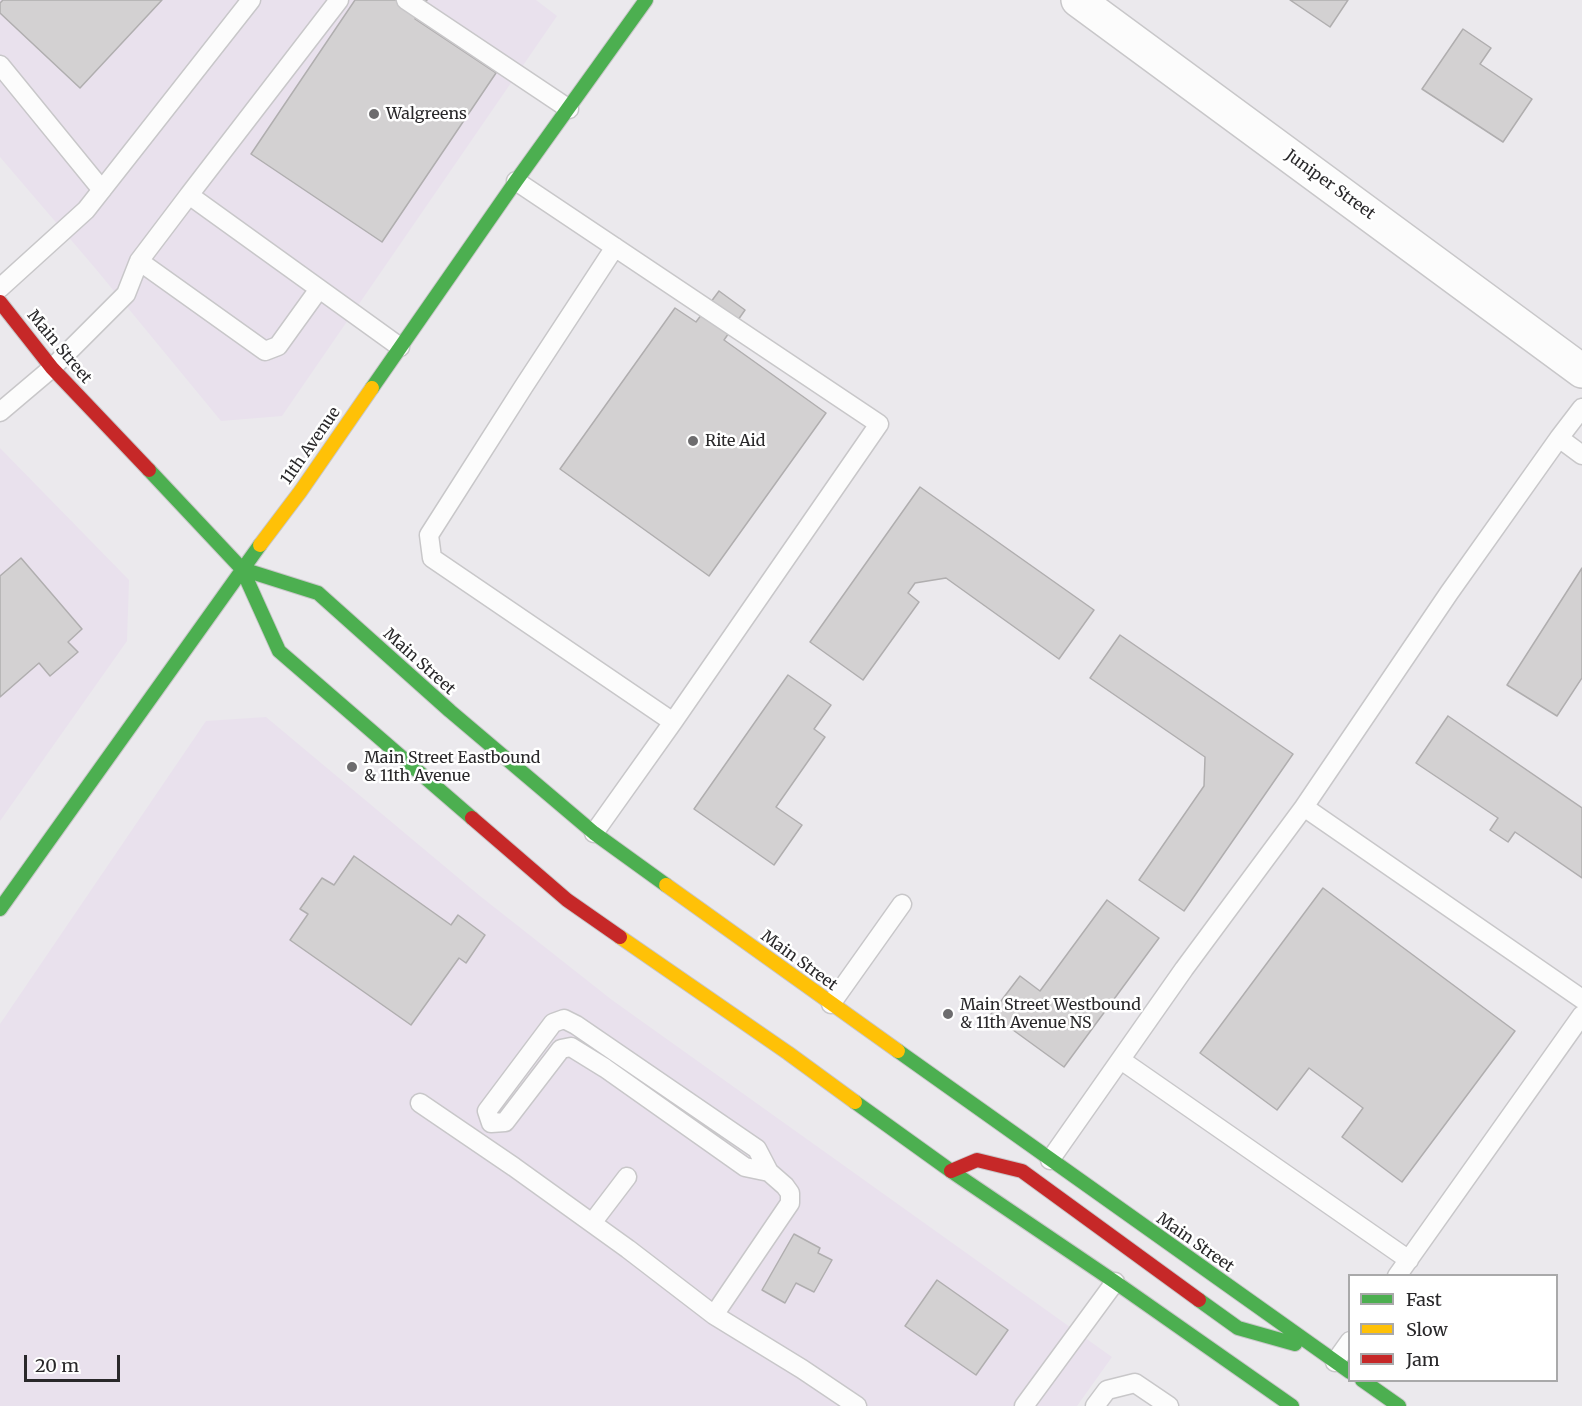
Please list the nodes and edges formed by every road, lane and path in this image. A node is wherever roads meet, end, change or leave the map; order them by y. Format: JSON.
{"nodes":[{"id":1,"x":251,"y":0,"type":"edge"},
{"id":2,"x":339,"y":0,"type":"edge"},
{"id":3,"x":406,"y":0,"type":"edge"},
{"id":4,"x":646,"y":0,"type":"edge"},
{"id":5,"x":1078,"y":0,"type":"edge"},
{"id":6,"x":0,"y":65,"type":"edge"},
{"id":7,"x":569,"y":109,"type":"junction"},
{"id":8,"x":516,"y":182,"type":"junction"},
{"id":9,"x":102,"y":190,"type":"junction"},
{"id":10,"x":189,"y":195,"type":"junction"},
{"id":11,"x":615,"y":247,"type":"junction"},
{"id":12,"x":139,"y":261,"type":"junction"},
{"id":13,"x":0,"y":288,"type":"edge"},
{"id":14,"x":319,"y":289,"type":"junction"},
{"id":15,"x":0,"y":302,"type":"edge"},
{"id":16,"x":400,"y":347,"type":"junction"},
{"id":17,"x":52,"y":368,"type":"junction"},
{"id":18,"x":1582,"y":371,"type":"edge"},
{"id":19,"x":1582,"y":408,"type":"edge"},
{"id":20,"x":0,"y":412,"type":"edge"},
{"id":21,"x":1559,"y":438,"type":"junction"},
{"id":22,"x":1582,"y":455,"type":"edge"},
{"id":23,"x":242,"y":569,"type":"junction"},
{"id":24,"x":673,"y":722,"type":"junction"},
{"id":25,"x":1304,"y":807,"type":"junction"},
{"id":26,"x":594,"y":833,"type":"junction"},
{"id":27,"x":2,"y":902,"type":"edge"},
{"id":28,"x":902,"y":904,"type":"dead end"},
{"id":29,"x":1582,"y":999,"type":"edge"},
{"id":30,"x":831,"y":1005,"type":"junction"},
{"id":31,"x":1582,"y":1015,"type":"edge"},
{"id":32,"x":1121,"y":1060,"type":"junction"},
{"id":33,"x":420,"y":1103,"type":"dead end"},
{"id":34,"x":490,"y":1123,"type":"junction"},
{"id":35,"x":477,"y":1142,"type":"junction"},
{"id":36,"x":1050,"y":1160,"type":"junction"},
{"id":37,"x":951,"y":1171,"type":"junction"},
{"id":38,"x":768,"y":1172,"type":"junction"},
{"id":39,"x":627,"y":1177,"type":"dead end"},
{"id":40,"x":591,"y":1223,"type":"junction"},
{"id":41,"x":1409,"y":1260,"type":"junction"},
{"id":42,"x":1398,"y":1274,"type":"edge"},
{"id":43,"x":1115,"y":1282,"type":"junction"},
{"id":44,"x":714,"y":1316,"type":"junction"},
{"id":45,"x":1348,"y":1348,"type":"edge"},
{"id":46,"x":1319,"y":1351,"type":"junction"},
{"id":47,"x":1342,"y":1367,"type":"edge"},
{"id":48,"x":1365,"y":1382,"type":"edge"},
{"id":49,"x":1270,"y":1390,"type":"junction"},
{"id":50,"x":857,"y":1406,"type":"edge"},
{"id":51,"x":1024,"y":1406,"type":"edge"},
{"id":52,"x":1095,"y":1406,"type":"edge"},
{"id":53,"x":1169,"y":1406,"type":"edge"},
{"id":54,"x":1259,"y":1406,"type":"edge"},
{"id":55,"x":1292,"y":1406,"type":"edge"},
{"id":56,"x":1399,"y":1406,"type":"edge"}],
"edges":[{"from":1,"to":9,"type":"lane"},
{"from":2,"to":10,"type":"lane"},
{"from":3,"to":7,"type":"lane"},
{"from":4,"to":7,"type":"main road","name":"11th Avenue"},
{"from":5,"to":18,"type":"street","name":"Juniper Street"},
{"from":6,"to":9,"type":"lane"},
{"from":7,"to":8,"type":"main road","name":"11th Avenue"},
{"from":8,"to":11,"type":"lane"},
{"from":8,"to":16,"type":"main road","name":"11th Avenue"},
{"from":9,"to":13,"type":"lane"},
{"from":10,"to":12,"type":"lane"},
{"from":10,"to":14,"type":"lane"},
{"from":11,"to":24,"type":"lane"},
{"from":11,"to":24,"type":"lane"},
{"from":12,"to":14,"type":"lane"},
{"from":12,"to":17,"type":"lane"},
{"from":14,"to":16,"type":"lane"},
{"from":15,"to":17,"type":"main road","name":"Main Street"},
{"from":16,"to":23,"type":"main road","name":"11th Avenue"},
{"from":17,"to":20,"type":"lane"},
{"from":17,"to":23,"type":"main road","name":"Main Street"},
{"from":19,"to":21,"type":"lane"},
{"from":21,"to":22,"type":"lane"},
{"from":21,"to":25,"type":"lane"},
{"from":23,"to":26,"type":"main road","name":"Main Street"},
{"from":23,"to":27,"type":"main road","name":"11th Avenue"},
{"from":23,"to":37,"type":"main road","name":"Main Street"},
{"from":24,"to":26,"type":"lane"},
{"from":25,"to":29,"type":"lane"},
{"from":25,"to":32,"type":"lane"},
{"from":26,"to":30,"type":"main road","name":"Main Street"},
{"from":28,"to":30,"type":"lane"},
{"from":30,"to":36,"type":"main road","name":"Main Street"},
{"from":31,"to":41,"type":"lane"},
{"from":32,"to":36,"type":"lane"},
{"from":32,"to":41,"type":"lane"},
{"from":33,"to":35,"type":"lane"},
{"from":34,"to":35,"type":"lane"},
{"from":34,"to":38,"type":"lane"},
{"from":34,"to":38,"type":"lane"},
{"from":35,"to":40,"type":"lane"},
{"from":36,"to":46,"type":"main road","name":"Main Street"},
{"from":37,"to":43,"type":"main road","name":"Main Street"},
{"from":37,"to":46,"type":"main road"},
{"from":38,"to":44,"type":"lane"},
{"from":39,"to":40,"type":"lane"},
{"from":40,"to":44,"type":"lane"},
{"from":41,"to":42,"type":"lane"},
{"from":43,"to":49,"type":"main road","name":"Main Street"},
{"from":43,"to":51,"type":"lane"},
{"from":44,"to":50,"type":"lane"},
{"from":45,"to":47,"type":"lane"},
{"from":46,"to":47,"type":"main road","name":"Main Street"},
{"from":48,"to":56,"type":"main road"},
{"from":49,"to":54,"type":"lane"},
{"from":49,"to":55,"type":"main road","name":"Main Street"},
{"from":52,"to":53,"type":"lane"}]}
